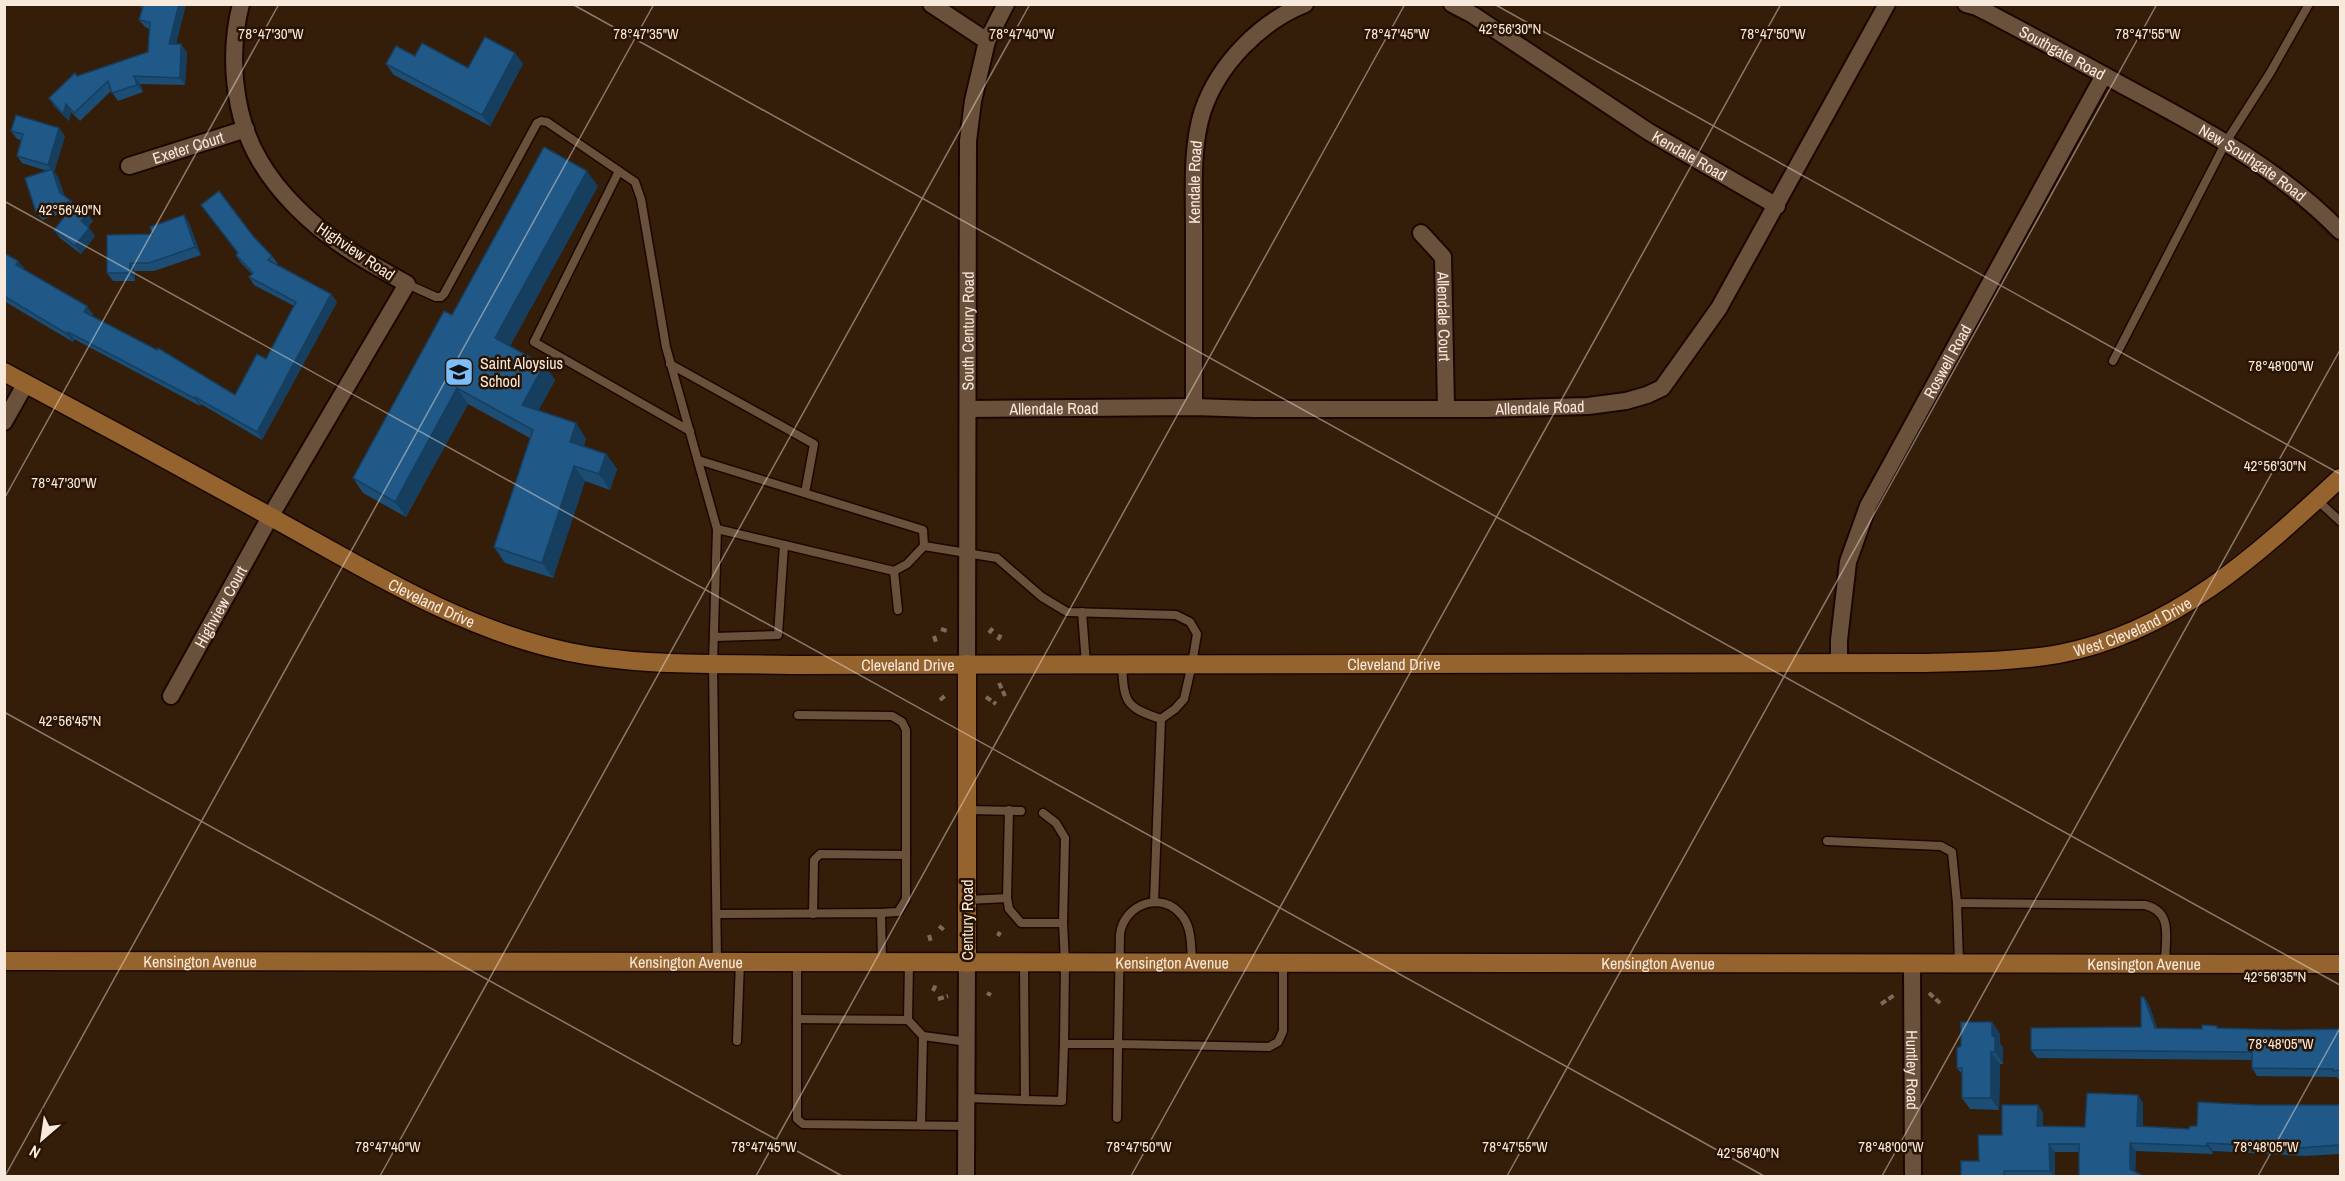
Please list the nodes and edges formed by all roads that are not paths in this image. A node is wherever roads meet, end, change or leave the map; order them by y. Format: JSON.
{"nodes":[{"id":1,"x":241,"y":4,"type":"edge"},
{"id":2,"x":931,"y":4,"type":"edge"},
{"id":3,"x":1006,"y":4,"type":"edge"},
{"id":4,"x":1305,"y":4,"type":"edge"},
{"id":5,"x":1452,"y":4,"type":"edge"},
{"id":6,"x":1887,"y":4,"type":"edge"},
{"id":7,"x":1966,"y":4,"type":"edge"},
{"id":8,"x":2309,"y":4,"type":"edge"},
{"id":9,"x":987,"y":41,"type":"junction"},
{"id":10,"x":2104,"y":75,"type":"junction"},
{"id":11,"x":2158,"y":104,"type":"joint"},
{"id":12,"x":246,"y":129,"type":"junction"},
{"id":13,"x":2226,"y":142,"type":"junction"},
{"id":14,"x":129,"y":166,"type":"dead end"},
{"id":15,"x":619,"y":171,"type":"junction"},
{"id":16,"x":1777,"y":206,"type":"junction"},
{"id":17,"x":2340,"y":231,"type":"edge"},
{"id":18,"x":1421,"y":233,"type":"dead end"},
{"id":19,"x":407,"y":284,"type":"junction"},
{"id":20,"x":2113,"y":361,"type":"dead end"},
{"id":21,"x":670,"y":364,"type":"junction"},
{"id":22,"x":4,"y":372,"type":"edge"},
{"id":23,"x":26,"y":383,"type":"junction"},
{"id":24,"x":1194,"y":407,"type":"junction"},
{"id":25,"x":1446,"y":408,"type":"junction"},
{"id":26,"x":968,"y":409,"type":"junction"},
{"id":27,"x":4,"y":422,"type":"edge"},
{"id":28,"x":690,"y":431,"type":"junction"},
{"id":29,"x":698,"y":460,"type":"junction"},
{"id":30,"x":2340,"y":478,"type":"edge"},
{"id":31,"x":805,"y":493,"type":"junction"},
{"id":32,"x":2318,"y":500,"type":"junction"},
{"id":33,"x":270,"y":517,"type":"junction"},
{"id":34,"x":2340,"y":521,"type":"edge"},
{"id":35,"x":717,"y":529,"type":"junction"},
{"id":36,"x":784,"y":545,"type":"junction"},
{"id":37,"x":924,"y":546,"type":"junction"},
{"id":38,"x":968,"y":552,"type":"junction"},
{"id":39,"x":894,"y":572,"type":"junction"},
{"id":40,"x":898,"y":610,"type":"dead end"},
{"id":41,"x":1082,"y":612,"type":"junction"},
{"id":42,"x":714,"y":637,"type":"junction"},
{"id":43,"x":1839,"y":663,"type":"junction"},
{"id":44,"x":1879,"y":663,"type":"joint"},
{"id":45,"x":713,"y":664,"type":"junction"},
{"id":46,"x":967,"y":664,"type":"junction"},
{"id":47,"x":1086,"y":664,"type":"junction"},
{"id":48,"x":1122,"y":664,"type":"junction"},
{"id":49,"x":1192,"y":664,"type":"junction"},
{"id":50,"x":171,"y":696,"type":"dead end"},
{"id":51,"x":798,"y":715,"type":"dead end"},
{"id":52,"x":1161,"y":719,"type":"junction"},
{"id":53,"x":968,"y":810,"type":"junction"},
{"id":54,"x":1009,"y":810,"type":"junction"},
{"id":55,"x":1021,"y":811,"type":"dead end"},
{"id":56,"x":1043,"y":813,"type":"dead end"},
{"id":57,"x":1827,"y":842,"type":"dead end"},
{"id":58,"x":906,"y":855,"type":"junction"},
{"id":59,"x":1007,"y":898,"type":"junction"},
{"id":60,"x":967,"y":900,"type":"junction"},
{"id":61,"x":1154,"y":902,"type":"junction"},
{"id":62,"x":1957,"y":903,"type":"junction"},
{"id":63,"x":881,"y":913,"type":"junction"},
{"id":64,"x":718,"y":914,"type":"junction"},
{"id":65,"x":813,"y":914,"type":"junction"},
{"id":66,"x":1063,"y":923,"type":"junction"},
{"id":67,"x":4,"y":961,"type":"edge"},
{"id":68,"x":717,"y":962,"type":"junction"},
{"id":69,"x":740,"y":962,"type":"junction"},
{"id":70,"x":796,"y":962,"type":"junction"},
{"id":71,"x":882,"y":962,"type":"junction"},
{"id":72,"x":909,"y":962,"type":"junction"},
{"id":73,"x":1065,"y":962,"type":"junction"},
{"id":74,"x":967,"y":963,"type":"junction"},
{"id":75,"x":1024,"y":963,"type":"junction"},
{"id":76,"x":1119,"y":963,"type":"junction"},
{"id":77,"x":1192,"y":963,"type":"junction"},
{"id":78,"x":1283,"y":963,"type":"junction"},
{"id":79,"x":2165,"y":963,"type":"junction"},
{"id":80,"x":1912,"y":964,"type":"junction"},
{"id":81,"x":1959,"y":964,"type":"junction"},
{"id":82,"x":2340,"y":964,"type":"edge"},
{"id":83,"x":797,"y":1019,"type":"junction"},
{"id":84,"x":908,"y":1020,"type":"junction"},
{"id":85,"x":923,"y":1036,"type":"junction"},
{"id":86,"x":737,"y":1041,"type":"dead end"},
{"id":87,"x":968,"y":1042,"type":"junction"},
{"id":88,"x":1064,"y":1044,"type":"junction"},
{"id":89,"x":1118,"y":1044,"type":"junction"},
{"id":90,"x":968,"y":1098,"type":"junction"},
{"id":91,"x":1025,"y":1100,"type":"junction"},
{"id":92,"x":1118,"y":1118,"type":"dead end"},
{"id":93,"x":921,"y":1125,"type":"junction"},
{"id":94,"x":968,"y":1126,"type":"junction"},
{"id":95,"x":966,"y":1176,"type":"edge"},
{"id":96,"x":1913,"y":1176,"type":"edge"}],
"edges":[{"from":1,"to":12,"type":"street","name":"Highview Road"},
{"from":2,"to":9,"type":"street"},
{"from":3,"to":9,"type":"street","name":"South Century Road"},
{"from":4,"to":24,"type":"street","name":"Kendale Road"},
{"from":5,"to":16,"type":"street","name":"Kendale Road"},
{"from":6,"to":16,"type":"street","name":"Allendale Road"},
{"from":7,"to":10,"type":"street","name":"Southgate Road"},
{"from":8,"to":13,"type":"lane"},
{"from":9,"to":26,"type":"street","name":"South Century Road"},
{"from":10,"to":11,"type":"street","name":"Southgate Road"},
{"from":10,"to":43,"type":"street","name":"Roswell Road"},
{"from":11,"to":13,"type":"street","name":"New Southgate Road"},
{"from":12,"to":14,"type":"street","name":"Exeter Court"},
{"from":12,"to":19,"type":"street","name":"Highview Road"},
{"from":13,"to":17,"type":"street","name":"New Southgate Road"},
{"from":13,"to":20,"type":"lane"},
{"from":15,"to":19,"type":"lane"},
{"from":15,"to":21,"type":"lane"},
{"from":15,"to":28,"type":"lane"},
{"from":16,"to":25,"type":"street","name":"Allendale Road"},
{"from":18,"to":25,"type":"street","name":"Allendale Court"},
{"from":19,"to":33,"type":"street","name":"Highview Road"},
{"from":21,"to":28,"type":"lane"},
{"from":21,"to":31,"type":"lane"},
{"from":22,"to":23,"type":"street","name":"Cleveland Drive"},
{"from":23,"to":27,"type":"street"},
{"from":23,"to":33,"type":"street","name":"Cleveland Drive"},
{"from":24,"to":25,"type":"street","name":"Allendale Road"},
{"from":24,"to":26,"type":"street","name":"Allendale Road"},
{"from":26,"to":38,"type":"street","name":"South Century Road"},
{"from":28,"to":29,"type":"lane"},
{"from":29,"to":31,"type":"lane"},
{"from":29,"to":35,"type":"lane"},
{"from":30,"to":32,"type":"street","name":"West Cleveland Drive"},
{"from":31,"to":37,"type":"lane"},
{"from":32,"to":34,"type":"lane"},
{"from":32,"to":44,"type":"street","name":"West Cleveland Drive"},
{"from":33,"to":45,"type":"street","name":"Cleveland Drive"},
{"from":33,"to":50,"type":"street","name":"Highview Court"},
{"from":35,"to":36,"type":"lane"},
{"from":35,"to":42,"type":"lane"},
{"from":36,"to":39,"type":"lane"},
{"from":36,"to":42,"type":"lane"},
{"from":37,"to":38,"type":"lane"},
{"from":37,"to":39,"type":"lane"},
{"from":38,"to":41,"type":"lane"},
{"from":38,"to":46,"type":"street","name":"South Century Road"},
{"from":39,"to":40,"type":"lane"},
{"from":41,"to":47,"type":"lane"},
{"from":41,"to":49,"type":"lane"},
{"from":42,"to":45,"type":"lane"},
{"from":43,"to":44,"type":"street","name":"Cleveland Drive"},
{"from":43,"to":49,"type":"street","name":"Cleveland Drive"},
{"from":45,"to":46,"type":"street","name":"Cleveland Drive"},
{"from":45,"to":64,"type":"lane"},
{"from":46,"to":47,"type":"street","name":"Cleveland Drive"},
{"from":46,"to":53,"type":"street","name":"Century Road"},
{"from":47,"to":48,"type":"street","name":"Cleveland Drive"},
{"from":48,"to":49,"type":"street","name":"Cleveland Drive"},
{"from":48,"to":52,"type":"lane"},
{"from":49,"to":52,"type":"lane"},
{"from":51,"to":58,"type":"lane"},
{"from":52,"to":61,"type":"lane"},
{"from":53,"to":54,"type":"lane"},
{"from":53,"to":60,"type":"street","name":"Century Road"},
{"from":54,"to":55,"type":"lane"},
{"from":54,"to":59,"type":"lane"},
{"from":56,"to":66,"type":"lane"},
{"from":57,"to":62,"type":"lane"},
{"from":58,"to":63,"type":"lane"},
{"from":58,"to":65,"type":"lane"},
{"from":59,"to":60,"type":"lane"},
{"from":59,"to":66,"type":"lane"},
{"from":60,"to":74,"type":"street","name":"Century Road"},
{"from":61,"to":76,"type":"lane"},
{"from":61,"to":77,"type":"lane"},
{"from":62,"to":79,"type":"lane"},
{"from":62,"to":81,"type":"lane"},
{"from":63,"to":65,"type":"lane"},
{"from":63,"to":71,"type":"lane"},
{"from":64,"to":65,"type":"lane"},
{"from":64,"to":68,"type":"lane"},
{"from":66,"to":73,"type":"lane"},
{"from":67,"to":68,"type":"street","name":"Kensington Avenue"},
{"from":68,"to":69,"type":"street","name":"Kensington Avenue"},
{"from":69,"to":70,"type":"street","name":"Kensington Avenue"},
{"from":69,"to":86,"type":"lane"},
{"from":70,"to":71,"type":"street","name":"Kensington Avenue"},
{"from":70,"to":83,"type":"lane"},
{"from":71,"to":72,"type":"street","name":"Kensington Avenue"},
{"from":72,"to":74,"type":"street","name":"Kensington Avenue"},
{"from":72,"to":84,"type":"lane"},
{"from":73,"to":75,"type":"street","name":"Kensington Avenue"},
{"from":73,"to":76,"type":"street","name":"Kensington Avenue"},
{"from":73,"to":88,"type":"lane"},
{"from":74,"to":75,"type":"street","name":"Kensington Avenue"},
{"from":74,"to":87,"type":"street","name":"Century Road"},
{"from":75,"to":91,"type":"lane"},
{"from":76,"to":77,"type":"street","name":"Kensington Avenue"},
{"from":76,"to":89,"type":"lane"},
{"from":77,"to":78,"type":"street","name":"Kensington Avenue"},
{"from":78,"to":80,"type":"street","name":"Kensington Avenue"},
{"from":78,"to":89,"type":"lane"},
{"from":79,"to":81,"type":"street","name":"Kensington Avenue"},
{"from":79,"to":82,"type":"street","name":"Kensington Avenue"},
{"from":80,"to":81,"type":"street","name":"Kensington Avenue"},
{"from":80,"to":96,"type":"street","name":"Huntley Road"},
{"from":83,"to":84,"type":"lane"},
{"from":83,"to":93,"type":"lane"},
{"from":84,"to":85,"type":"lane"},
{"from":85,"to":87,"type":"lane"},
{"from":85,"to":93,"type":"lane"},
{"from":87,"to":90,"type":"street","name":"Century Road"},
{"from":88,"to":89,"type":"lane"},
{"from":88,"to":91,"type":"lane"},
{"from":89,"to":92,"type":"lane"},
{"from":90,"to":91,"type":"lane"},
{"from":90,"to":94,"type":"street","name":"Century Road"},
{"from":93,"to":94,"type":"lane"},
{"from":94,"to":95,"type":"street","name":"Century Road"}]}
